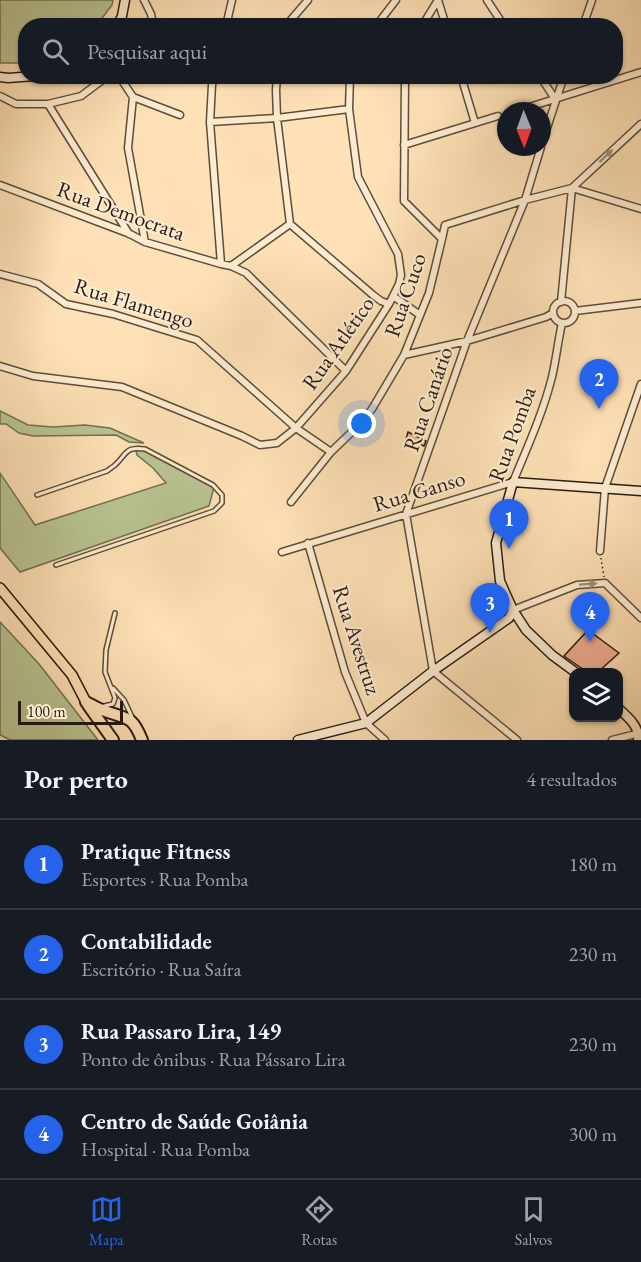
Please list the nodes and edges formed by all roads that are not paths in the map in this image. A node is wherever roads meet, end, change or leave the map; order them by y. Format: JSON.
{"nodes":[{"id":1,"x":124,"y":0,"type":"edge"},
{"id":2,"x":144,"y":0,"type":"edge"},
{"id":3,"x":232,"y":0,"type":"edge"},
{"id":4,"x":308,"y":0,"type":"edge"},
{"id":5,"x":396,"y":0,"type":"edge"},
{"id":6,"x":438,"y":0,"type":"edge"},
{"id":7,"x":487,"y":0,"type":"edge"},
{"id":8,"x":592,"y":0,"type":"edge"},
{"id":9,"x":121,"y":18,"type":"edge"},
{"id":10,"x":152,"y":18,"type":"edge"},
{"id":11,"x":228,"y":18,"type":"edge"},
{"id":12,"x":293,"y":18,"type":"edge"},
{"id":13,"x":382,"y":18,"type":"edge"},
{"id":14,"x":427,"y":18,"type":"edge"},
{"id":15,"x":444,"y":18,"type":"edge"},
{"id":16,"x":499,"y":18,"type":"edge"},
{"id":17,"x":586,"y":18,"type":"edge"},
{"id":18,"x":641,"y":72,"type":"edge"},
{"id":19,"x":0,"y":77,"type":"edge"},
{"id":20,"x":18,"y":77,"type":"edge"},
{"id":21,"x":623,"y":78,"type":"edge"},
{"id":22,"x":97,"y":84,"type":"edge"},
{"id":23,"x":124,"y":84,"type":"edge"},
{"id":24,"x":212,"y":84,"type":"edge"},
{"id":25,"x":276,"y":84,"type":"edge"},
{"id":26,"x":350,"y":84,"type":"edge"},
{"id":27,"x":405,"y":84,"type":"edge"},
{"id":28,"x":463,"y":84,"type":"edge"},
{"id":29,"x":545,"y":84,"type":"edge"},
{"id":30,"x":561,"y":84,"type":"edge"},
{"id":31,"x":603,"y":84,"type":"edge"},
{"id":32,"x":0,"y":96,"type":"edge"},
{"id":33,"x":133,"y":97,"type":"junction"},
{"id":34,"x":555,"y":99,"type":"junction"},
{"id":35,"x":545,"y":102,"type":"edge"},
{"id":36,"x":48,"y":104,"type":"junction"},
{"id":37,"x":350,"y":109,"type":"junction"},
{"id":38,"x":551,"y":112,"type":"edge"},
{"id":39,"x":180,"y":115,"type":"dead end"},
{"id":40,"x":497,"y":116,"type":"edge"},
{"id":41,"x":277,"y":118,"type":"junction"},
{"id":42,"x":210,"y":122,"type":"junction"},
{"id":43,"x":475,"y":123,"type":"junction"},
{"id":44,"x":641,"y":124,"type":"edge"},
{"id":45,"x":404,"y":145,"type":"junction"},
{"id":46,"x":538,"y":156,"type":"edge"},
{"id":47,"x":0,"y":185,"type":"edge"},
{"id":48,"x":572,"y":188,"type":"junction"},
{"id":49,"x":525,"y":200,"type":"junction"},
{"id":50,"x":641,"y":209,"type":"edge"},
{"id":51,"x":290,"y":224,"type":"junction"},
{"id":52,"x":130,"y":234,"type":"junction"},
{"id":53,"x":442,"y":239,"type":"junction"},
{"id":54,"x":145,"y":242,"type":"junction"},
{"id":55,"x":220,"y":264,"type":"junction"},
{"id":56,"x":231,"y":266,"type":"junction"},
{"id":57,"x":0,"y":274,"type":"edge"},
{"id":58,"x":393,"y":296,"type":"junction"},
{"id":59,"x":561,"y":302,"type":"junction"},
{"id":60,"x":641,"y":303,"type":"edge"},
{"id":61,"x":389,"y":304,"type":"junction"},
{"id":62,"x":575,"y":310,"type":"junction"},
{"id":63,"x":553,"y":313,"type":"junction"},
{"id":64,"x":420,"y":315,"type":"junction"},
{"id":65,"x":562,"y":322,"type":"junction"},
{"id":66,"x":467,"y":341,"type":"junction"},
{"id":67,"x":404,"y":355,"type":"junction"},
{"id":68,"x":0,"y":366,"type":"edge"},
{"id":69,"x":346,"y":371,"type":"junction"},
{"id":70,"x":641,"y":384,"type":"edge"},
{"id":71,"x":638,"y":404,"type":"edge"},
{"id":72,"x":296,"y":428,"type":"junction"},
{"id":73,"x":331,"y":452,"type":"junction"},
{"id":74,"x":513,"y":482,"type":"junction"},
{"id":75,"x":605,"y":488,"type":"junction"},
{"id":76,"x":641,"y":491,"type":"edge"},
{"id":77,"x":37,"y":495,"type":"dead end"},
{"id":78,"x":291,"y":502,"type":"dead end"},
{"id":79,"x":406,"y":514,"type":"junction"},
{"id":80,"x":308,"y":543,"type":"junction"},
{"id":81,"x":600,"y":551,"type":"road end"},
{"id":82,"x":282,"y":552,"type":"dead end"},
{"id":83,"x":56,"y":565,"type":"dead end"},
{"id":84,"x":0,"y":588,"type":"edge"},
{"id":85,"x":513,"y":610,"type":"junction"},
{"id":86,"x":114,"y":613,"type":"dead end"},
{"id":87,"x":641,"y":618,"type":"edge"},
{"id":88,"x":570,"y":668,"type":"edge"},
{"id":89,"x":433,"y":671,"type":"junction"},
{"id":90,"x":111,"y":686,"type":"junction"},
{"id":91,"x":91,"y":705,"type":"junction"},
{"id":92,"x":623,"y":713,"type":"edge"},
{"id":93,"x":366,"y":723,"type":"junction"},
{"id":94,"x":137,"y":727,"type":"junction"},
{"id":95,"x":640,"y":735,"type":"edge"},
{"id":96,"x":113,"y":740,"type":"edge"},
{"id":97,"x":131,"y":740,"type":"edge"},
{"id":98,"x":137,"y":740,"type":"edge"},
{"id":99,"x":142,"y":740,"type":"edge"},
{"id":100,"x":298,"y":740,"type":"edge"},
{"id":101,"x":385,"y":740,"type":"edge"},
{"id":102,"x":517,"y":740,"type":"edge"},
{"id":103,"x":612,"y":740,"type":"edge"}],
"edges":[{"from":1,"to":9,"type":"street"},
{"from":2,"to":10,"type":"street"},
{"from":3,"to":11,"type":"street"},
{"from":4,"to":12,"type":"street"},
{"from":5,"to":13,"type":"street"},
{"from":6,"to":14,"type":"street"},
{"from":6,"to":15,"type":"street"},
{"from":7,"to":16,"type":"street"},
{"from":8,"to":17,"type":"street"},
{"from":18,"to":21,"type":"street"},
{"from":19,"to":20,"type":"street"},
{"from":22,"to":36,"type":"street"},
{"from":23,"to":33,"type":"street"},
{"from":24,"to":42,"type":"street"},
{"from":25,"to":41,"type":"street"},
{"from":26,"to":37,"type":"street","name":"Rua Atlético"},
{"from":27,"to":45,"type":"street","name":"Rua Cuco"},
{"from":28,"to":43,"type":"street"},
{"from":29,"to":34,"type":"street"},
{"from":30,"to":34,"type":"street","name":"Rua Canário"},
{"from":31,"to":34,"type":"street"},
{"from":32,"to":36,"type":"street"},
{"from":33,"to":39,"type":"street"},
{"from":33,"to":54,"type":"street"},
{"from":34,"to":35,"type":"street"},
{"from":34,"to":38,"type":"street","name":"Rua Canário"},
{"from":36,"to":52,"type":"street"},
{"from":37,"to":41,"type":"street"},
{"from":37,"to":58,"type":"street","name":"Rua Atlético"},
{"from":40,"to":43,"type":"street"},
{"from":41,"to":42,"type":"street"},
{"from":41,"to":51,"type":"street"},
{"from":42,"to":55,"type":"street"},
{"from":43,"to":45,"type":"street"},
{"from":48,"to":44,"type":"street","one_way":true},
{"from":45,"to":53,"type":"street","name":"Rua Cuco"},
{"from":46,"to":49,"type":"street","name":"Rua Canário"},
{"from":47,"to":52,"type":"street","name":"Rua Democrata"},
{"from":48,"to":49,"type":"street"},
{"from":48,"to":50,"type":"street"},
{"from":48,"to":59,"type":"street"},
{"from":49,"to":53,"type":"street"},
{"from":49,"to":66,"type":"street","name":"Rua Canário"},
{"from":51,"to":56,"type":"street"},
{"from":51,"to":61,"type":"street"},
{"from":52,"to":54,"type":"street","name":"Rua Democrata"},
{"from":53,"to":64,"type":"street","name":"Rua Cuco"},
{"from":54,"to":55,"type":"street","name":"Rua Democrata"},
{"from":55,"to":56,"type":"street","name":"Rua Democrata"},
{"from":56,"to":69,"type":"street"},
{"from":57,"to":72,"type":"street","name":"Rua Flamengo"},
{"from":58,"to":61,"type":"street","name":"Rua Atlético"},
{"from":58,"to":64,"type":"street"},
{"from":59,"to":62,"type":"street"},
{"from":59,"to":63,"type":"street"},
{"from":60,"to":62,"type":"street"},
{"from":61,"to":69,"type":"street","name":"Rua Atlético"},
{"from":62,"to":65,"type":"street"},
{"from":63,"to":65,"type":"street"},
{"from":63,"to":66,"type":"street"},
{"from":64,"to":67,"type":"street","name":"Rua Cuco"},
{"from":65,"to":74,"type":"street","name":"Rua Pomba"},
{"from":66,"to":67,"type":"street"},
{"from":66,"to":79,"type":"street","name":"Rua Canário"},
{"from":67,"to":73,"type":"street","name":"Rua Cuco"},
{"from":68,"to":72,"type":"street","name":"Rua Atlético"},
{"from":69,"to":72,"type":"street","name":"Rua Atlético"},
{"from":70,"to":71,"type":"street"},
{"from":71,"to":75,"type":"street"},
{"from":72,"to":73,"type":"street","name":"Rua Flamengo"},
{"from":73,"to":78,"type":"street","name":"Rua Cuco"},
{"from":74,"to":75,"type":"street","name":"Rua Ganso"},
{"from":74,"to":79,"type":"street","name":"Rua Ganso"},
{"from":74,"to":85,"type":"street","name":"Rua Pomba"},
{"from":75,"to":76,"type":"street","name":"Rua Ganso"},
{"from":75,"to":81,"type":"street"},
{"from":77,"to":83,"type":"lane"},
{"from":79,"to":80,"type":"street","name":"Rua Ganso"},
{"from":79,"to":89,"type":"street","name":"Rua Canário"},
{"from":80,"to":82,"type":"street","name":"Rua Ganso"},
{"from":80,"to":93,"type":"street","name":"Rua Avestruz"},
{"from":84,"to":91,"type":"main road"},
{"from":85,"to":87,"type":"street","one_way":true},
{"from":85,"to":88,"type":"street","name":"Rua Pomba"},
{"from":85,"to":89,"type":"street"},
{"from":86,"to":90,"type":"lane"},
{"from":89,"to":93,"type":"street"},
{"from":89,"to":102,"type":"street"},
{"from":90,"to":91,"type":"lane"},
{"from":90,"to":94,"type":"lane"},
{"from":91,"to":94,"type":"highway"},
{"from":91,"to":96,"type":"highway"},
{"from":92,"to":95,"type":"street"},
{"from":93,"to":100,"type":"street"},
{"from":93,"to":101,"type":"street","name":"Rua Avestruz"},
{"from":94,"to":99,"type":"highway"},
{"from":95,"to":103,"type":"street"},
{"from":97,"to":98,"type":"highway"}]}
